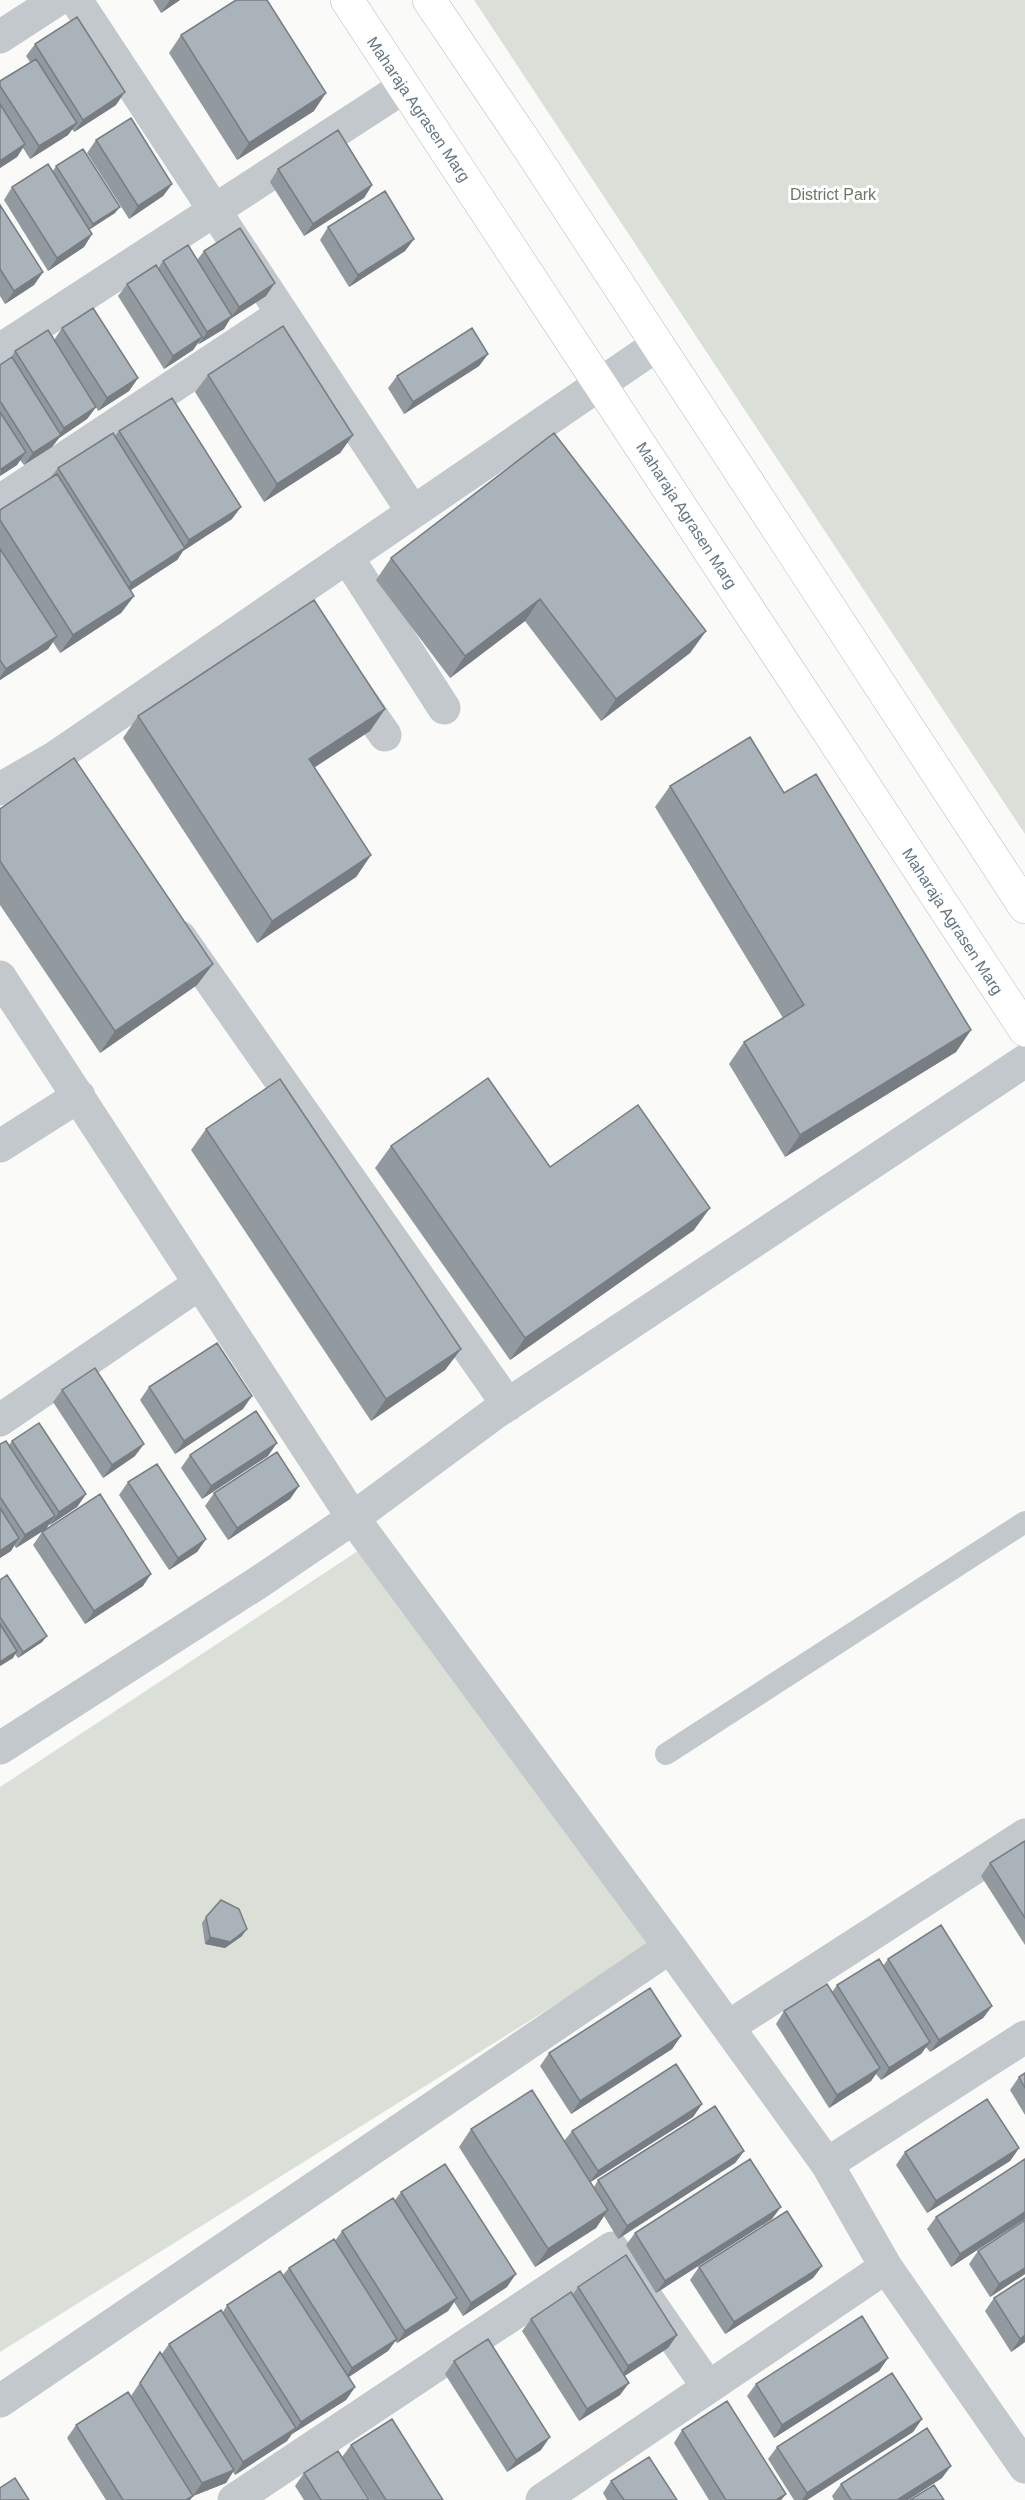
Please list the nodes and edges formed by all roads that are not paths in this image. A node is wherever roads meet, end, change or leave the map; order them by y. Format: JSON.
{"nodes":[{"id":1,"x":57,"y":0,"type":"edge"},
{"id":2,"x":76,"y":0,"type":"edge"},
{"id":3,"x":346,"y":0,"type":"edge"},
{"id":4,"x":429,"y":0,"type":"edge"},
{"id":5,"x":0,"y":37,"type":"edge"},
{"id":6,"x":404,"y":87,"type":"junction"},
{"id":7,"x":214,"y":210,"type":"junction"},
{"id":8,"x":282,"y":314,"type":"junction"},
{"id":9,"x":657,"y":345,"type":"junction"},
{"id":10,"x":0,"y":350,"type":"edge"},
{"id":11,"x":600,"y":384,"type":"junction"},
{"id":12,"x":0,"y":501,"type":"edge"},
{"id":13,"x":413,"y":512,"type":"junction"},
{"id":14,"x":347,"y":557,"type":"junction"},
{"id":15,"x":289,"y":596,"type":"junction"},
{"id":16,"x":308,"y":624,"type":"edge"},
{"id":17,"x":334,"y":661,"type":"edge"},
{"id":18,"x":444,"y":708,"type":"dead end"},
{"id":19,"x":385,"y":735,"type":"dead end"},
{"id":20,"x":0,"y":789,"type":"edge"},
{"id":21,"x":1025,"y":907,"type":"edge"},
{"id":22,"x":162,"y":912,"type":"edge"},
{"id":23,"x":0,"y":977,"type":"edge"},
{"id":24,"x":1025,"y":1030,"type":"edge"},
{"id":25,"x":1025,"y":1061,"type":"edge"},
{"id":26,"x":79,"y":1096,"type":"junction"},
{"id":27,"x":0,"y":1146,"type":"edge"},
{"id":28,"x":199,"y":1284,"type":"junction"},
{"id":29,"x":508,"y":1405,"type":"junction"},
{"id":30,"x":0,"y":1420,"type":"edge"},
{"id":31,"x":353,"y":1518,"type":"junction"},
{"id":32,"x":1025,"y":1522,"type":"edge"},
{"id":33,"x":0,"y":1748,"type":"edge"},
{"id":34,"x":666,"y":1754,"type":"dead end"},
{"id":35,"x":1025,"y":1835,"type":"edge"},
{"id":36,"x":670,"y":1947,"type":"junction"},
{"id":37,"x":728,"y":2027,"type":"junction"},
{"id":38,"x":1025,"y":2037,"type":"edge"},
{"id":39,"x":827,"y":2164,"type":"junction"},
{"id":40,"x":886,"y":2267,"type":"junction"},
{"id":41,"x":708,"y":2387,"type":"junction"},
{"id":42,"x":0,"y":2401,"type":"edge"},
{"id":43,"x":1025,"y":2467,"type":"edge"},
{"id":44,"x":234,"y":2500,"type":"edge"},
{"id":45,"x":542,"y":2500,"type":"edge"}],
"edges":[{"from":1,"to":5,"type":"street"},
{"from":2,"to":7,"type":"street"},
{"from":3,"to":6,"type":"street","name":"Maharaja Agrasen Marg"},
{"from":4,"to":9,"type":"street"},
{"from":6,"to":7,"type":"street"},
{"from":6,"to":11,"type":"street","name":"Maharaja Agrasen Marg"},
{"from":7,"to":8,"type":"street"},
{"from":7,"to":10,"type":"street"},
{"from":8,"to":12,"type":"street"},
{"from":8,"to":13,"type":"street"},
{"from":9,"to":11,"type":"street"},
{"from":9,"to":21,"type":"street"},
{"from":11,"to":13,"type":"street"},
{"from":11,"to":24,"type":"street","name":"Maharaja Agrasen Marg"},
{"from":13,"to":14,"type":"street"},
{"from":14,"to":15,"type":"street"},
{"from":14,"to":18,"type":"street"},
{"from":15,"to":16,"type":"street"},
{"from":15,"to":20,"type":"street"},
{"from":17,"to":19,"type":"street"},
{"from":22,"to":29,"type":"street"},
{"from":23,"to":26,"type":"street"},
{"from":25,"to":29,"type":"street"},
{"from":26,"to":27,"type":"street"},
{"from":26,"to":28,"type":"street"},
{"from":28,"to":30,"type":"street"},
{"from":28,"to":31,"type":"street"},
{"from":29,"to":31,"type":"street"},
{"from":31,"to":33,"type":"street"},
{"from":31,"to":36,"type":"street"},
{"from":32,"to":34,"type":"lane"},
{"from":35,"to":37,"type":"street"},
{"from":36,"to":37,"type":"street"},
{"from":36,"to":42,"type":"street"},
{"from":37,"to":39,"type":"street"},
{"from":38,"to":39,"type":"street"},
{"from":39,"to":40,"type":"street"},
{"from":40,"to":41,"type":"street"},
{"from":40,"to":43,"type":"street"},
{"from":41,"to":44,"type":"street"},
{"from":41,"to":45,"type":"street"}]}
